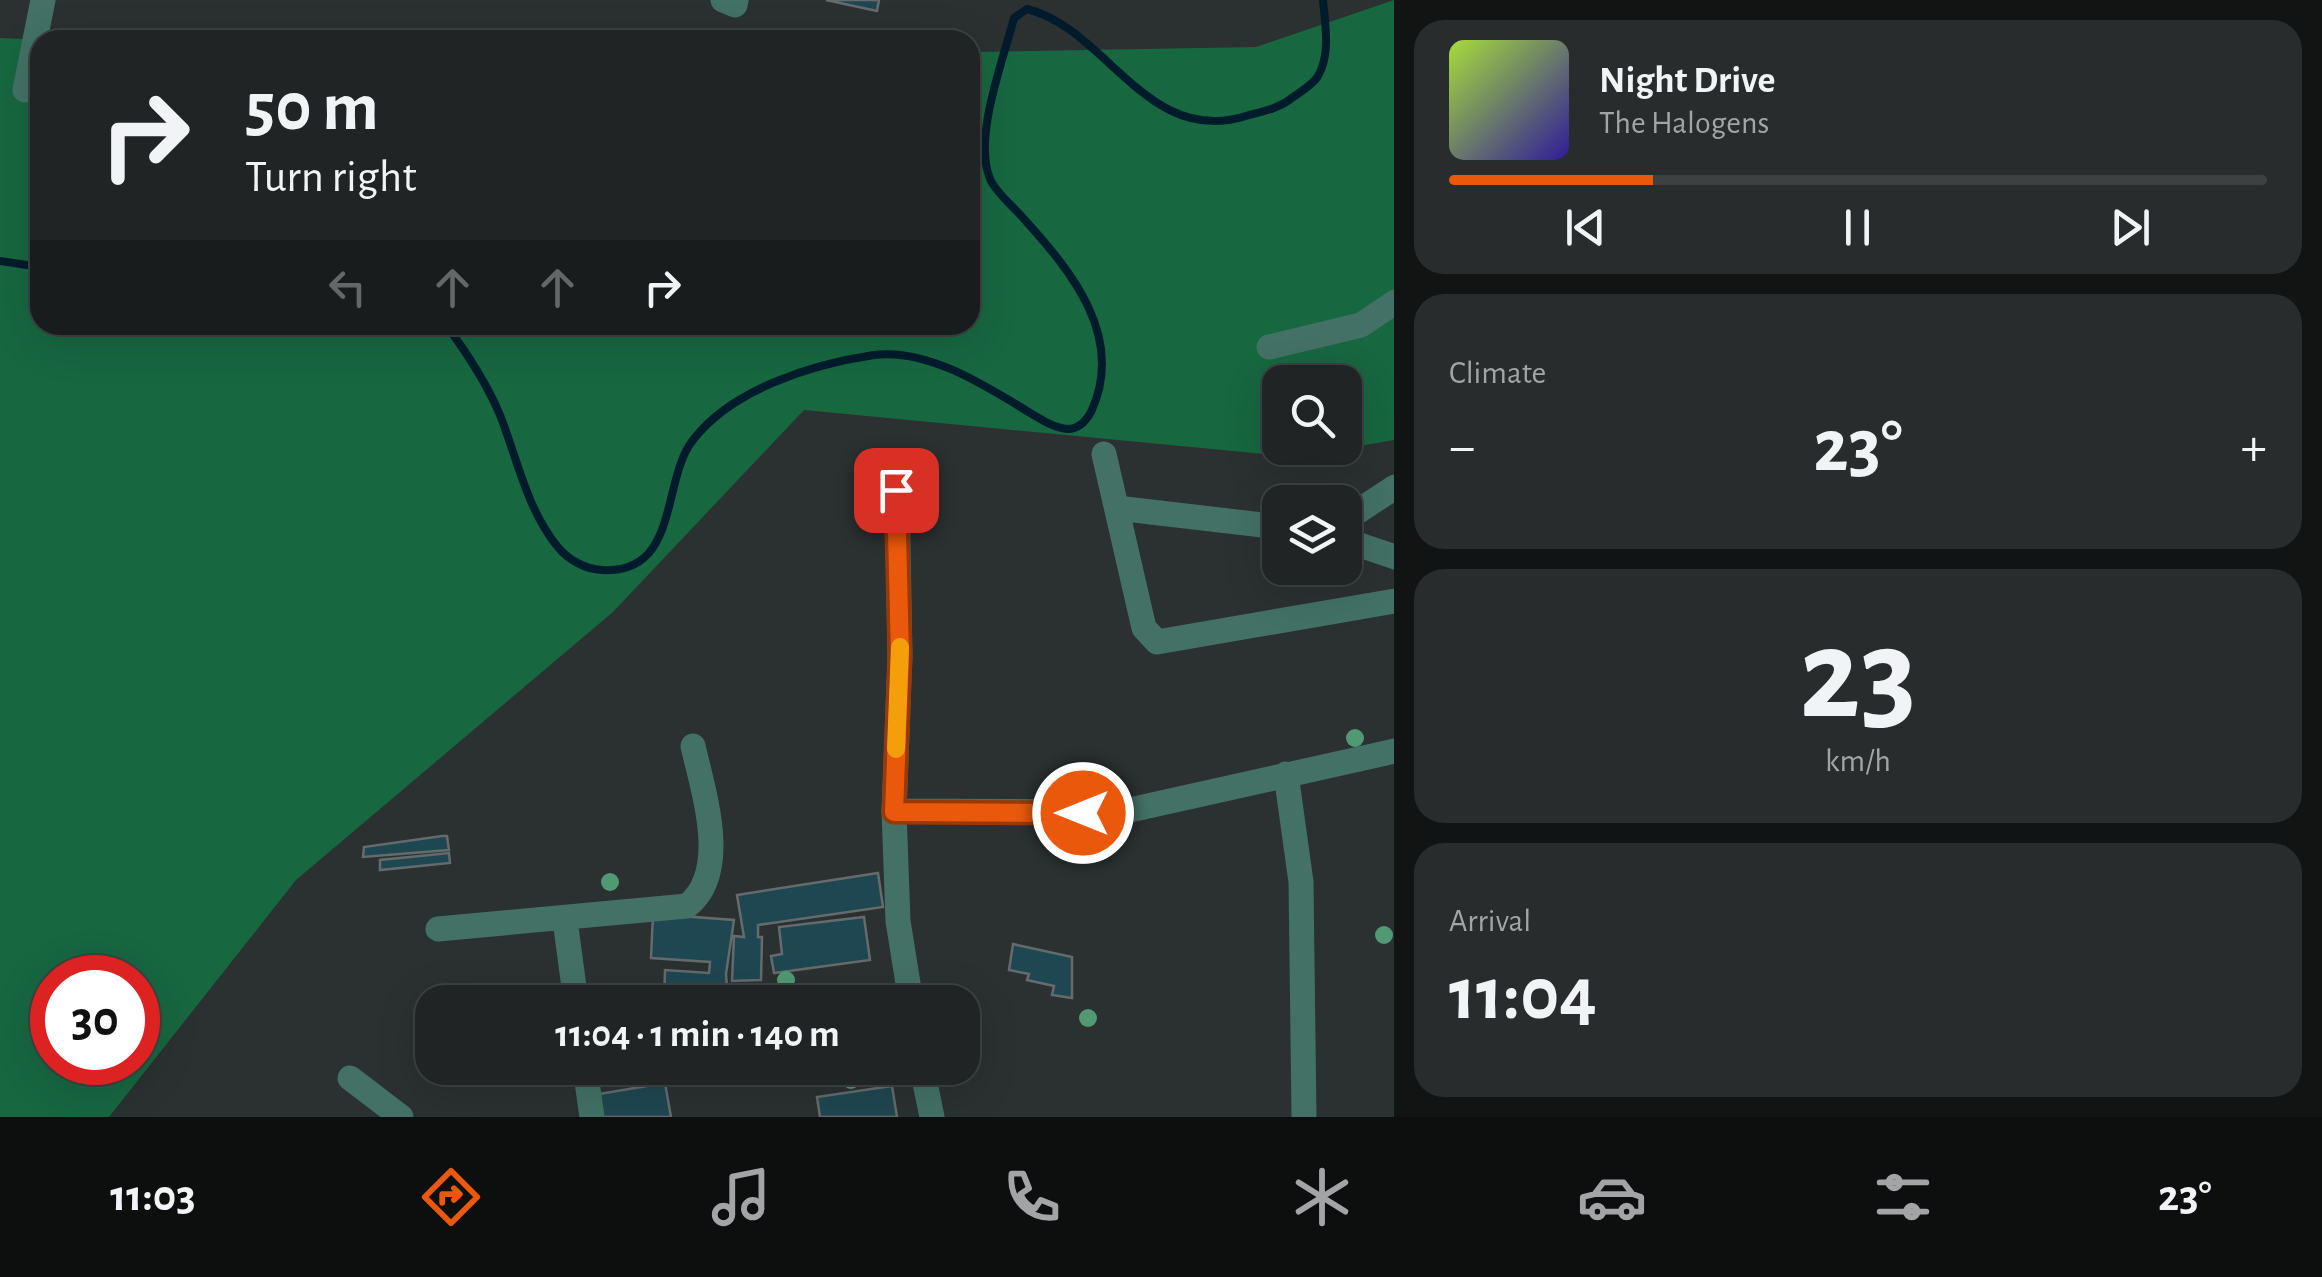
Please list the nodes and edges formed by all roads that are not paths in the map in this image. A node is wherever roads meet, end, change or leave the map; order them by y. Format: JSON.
{"nodes":[{"id":1,"x":44,"y":0,"type":"edge"},
{"id":2,"x":722,"y":0,"type":"edge"},
{"id":3,"x":736,"y":0,"type":"edge"},
{"id":4,"x":38,"y":30,"type":"edge"},
{"id":5,"x":30,"y":66,"type":"edge"},
{"id":6,"x":25,"y":90,"type":"dead end"},
{"id":7,"x":1394,"y":302,"type":"edge"},
{"id":8,"x":1270,"y":347,"type":"dead end"},
{"id":9,"x":1104,"y":454,"type":"dead end"},
{"id":10,"x":1394,"y":487,"type":"edge"},
{"id":11,"x":896,"y":490,"type":"dead end"},
{"id":12,"x":1117,"y":508,"type":"junction"},
{"id":13,"x":1362,"y":509,"type":"edge"},
{"id":14,"x":1262,"y":526,"type":"edge"},
{"id":15,"x":1362,"y":546,"type":"edge"},
{"id":16,"x":1394,"y":557,"type":"edge"},
{"id":17,"x":1394,"y":601,"type":"edge"},
{"id":18,"x":693,"y":746,"type":"dead end"},
{"id":19,"x":1394,"y":751,"type":"edge"},
{"id":20,"x":1286,"y":774,"type":"junction"},
{"id":21,"x":894,"y":812,"type":"junction"},
{"id":22,"x":566,"y":920,"type":"junction"},
{"id":23,"x":438,"y":929,"type":"dead end"},
{"id":24,"x":574,"y":985,"type":"edge"},
{"id":25,"x":907,"y":985,"type":"edge"},
{"id":26,"x":350,"y":1078,"type":"dead end"},
{"id":27,"x":587,"y":1085,"type":"edge"},
{"id":28,"x":925,"y":1085,"type":"edge"},
{"id":29,"x":401,"y":1117,"type":"edge"},
{"id":30,"x":592,"y":1117,"type":"edge"},
{"id":31,"x":932,"y":1117,"type":"edge"},
{"id":32,"x":1304,"y":1117,"type":"edge"}],
"edges":[{"from":1,"to":4,"type":"street"},
{"from":2,"to":3,"type":"street"},
{"from":5,"to":6,"type":"street"},
{"from":7,"to":8,"type":"street"},
{"from":9,"to":12,"type":"street"},
{"from":10,"to":13,"type":"street"},
{"from":11,"to":21,"type":"street"},
{"from":12,"to":14,"type":"street"},
{"from":12,"to":17,"type":"street"},
{"from":15,"to":16,"type":"street"},
{"from":18,"to":22,"type":"street"},
{"from":19,"to":20,"type":"street"},
{"from":20,"to":21,"type":"street"},
{"from":20,"to":32,"type":"street"},
{"from":21,"to":25,"type":"street"},
{"from":22,"to":23,"type":"street"},
{"from":22,"to":24,"type":"street"},
{"from":26,"to":29,"type":"street"},
{"from":27,"to":30,"type":"street"},
{"from":28,"to":31,"type":"street"}]}
